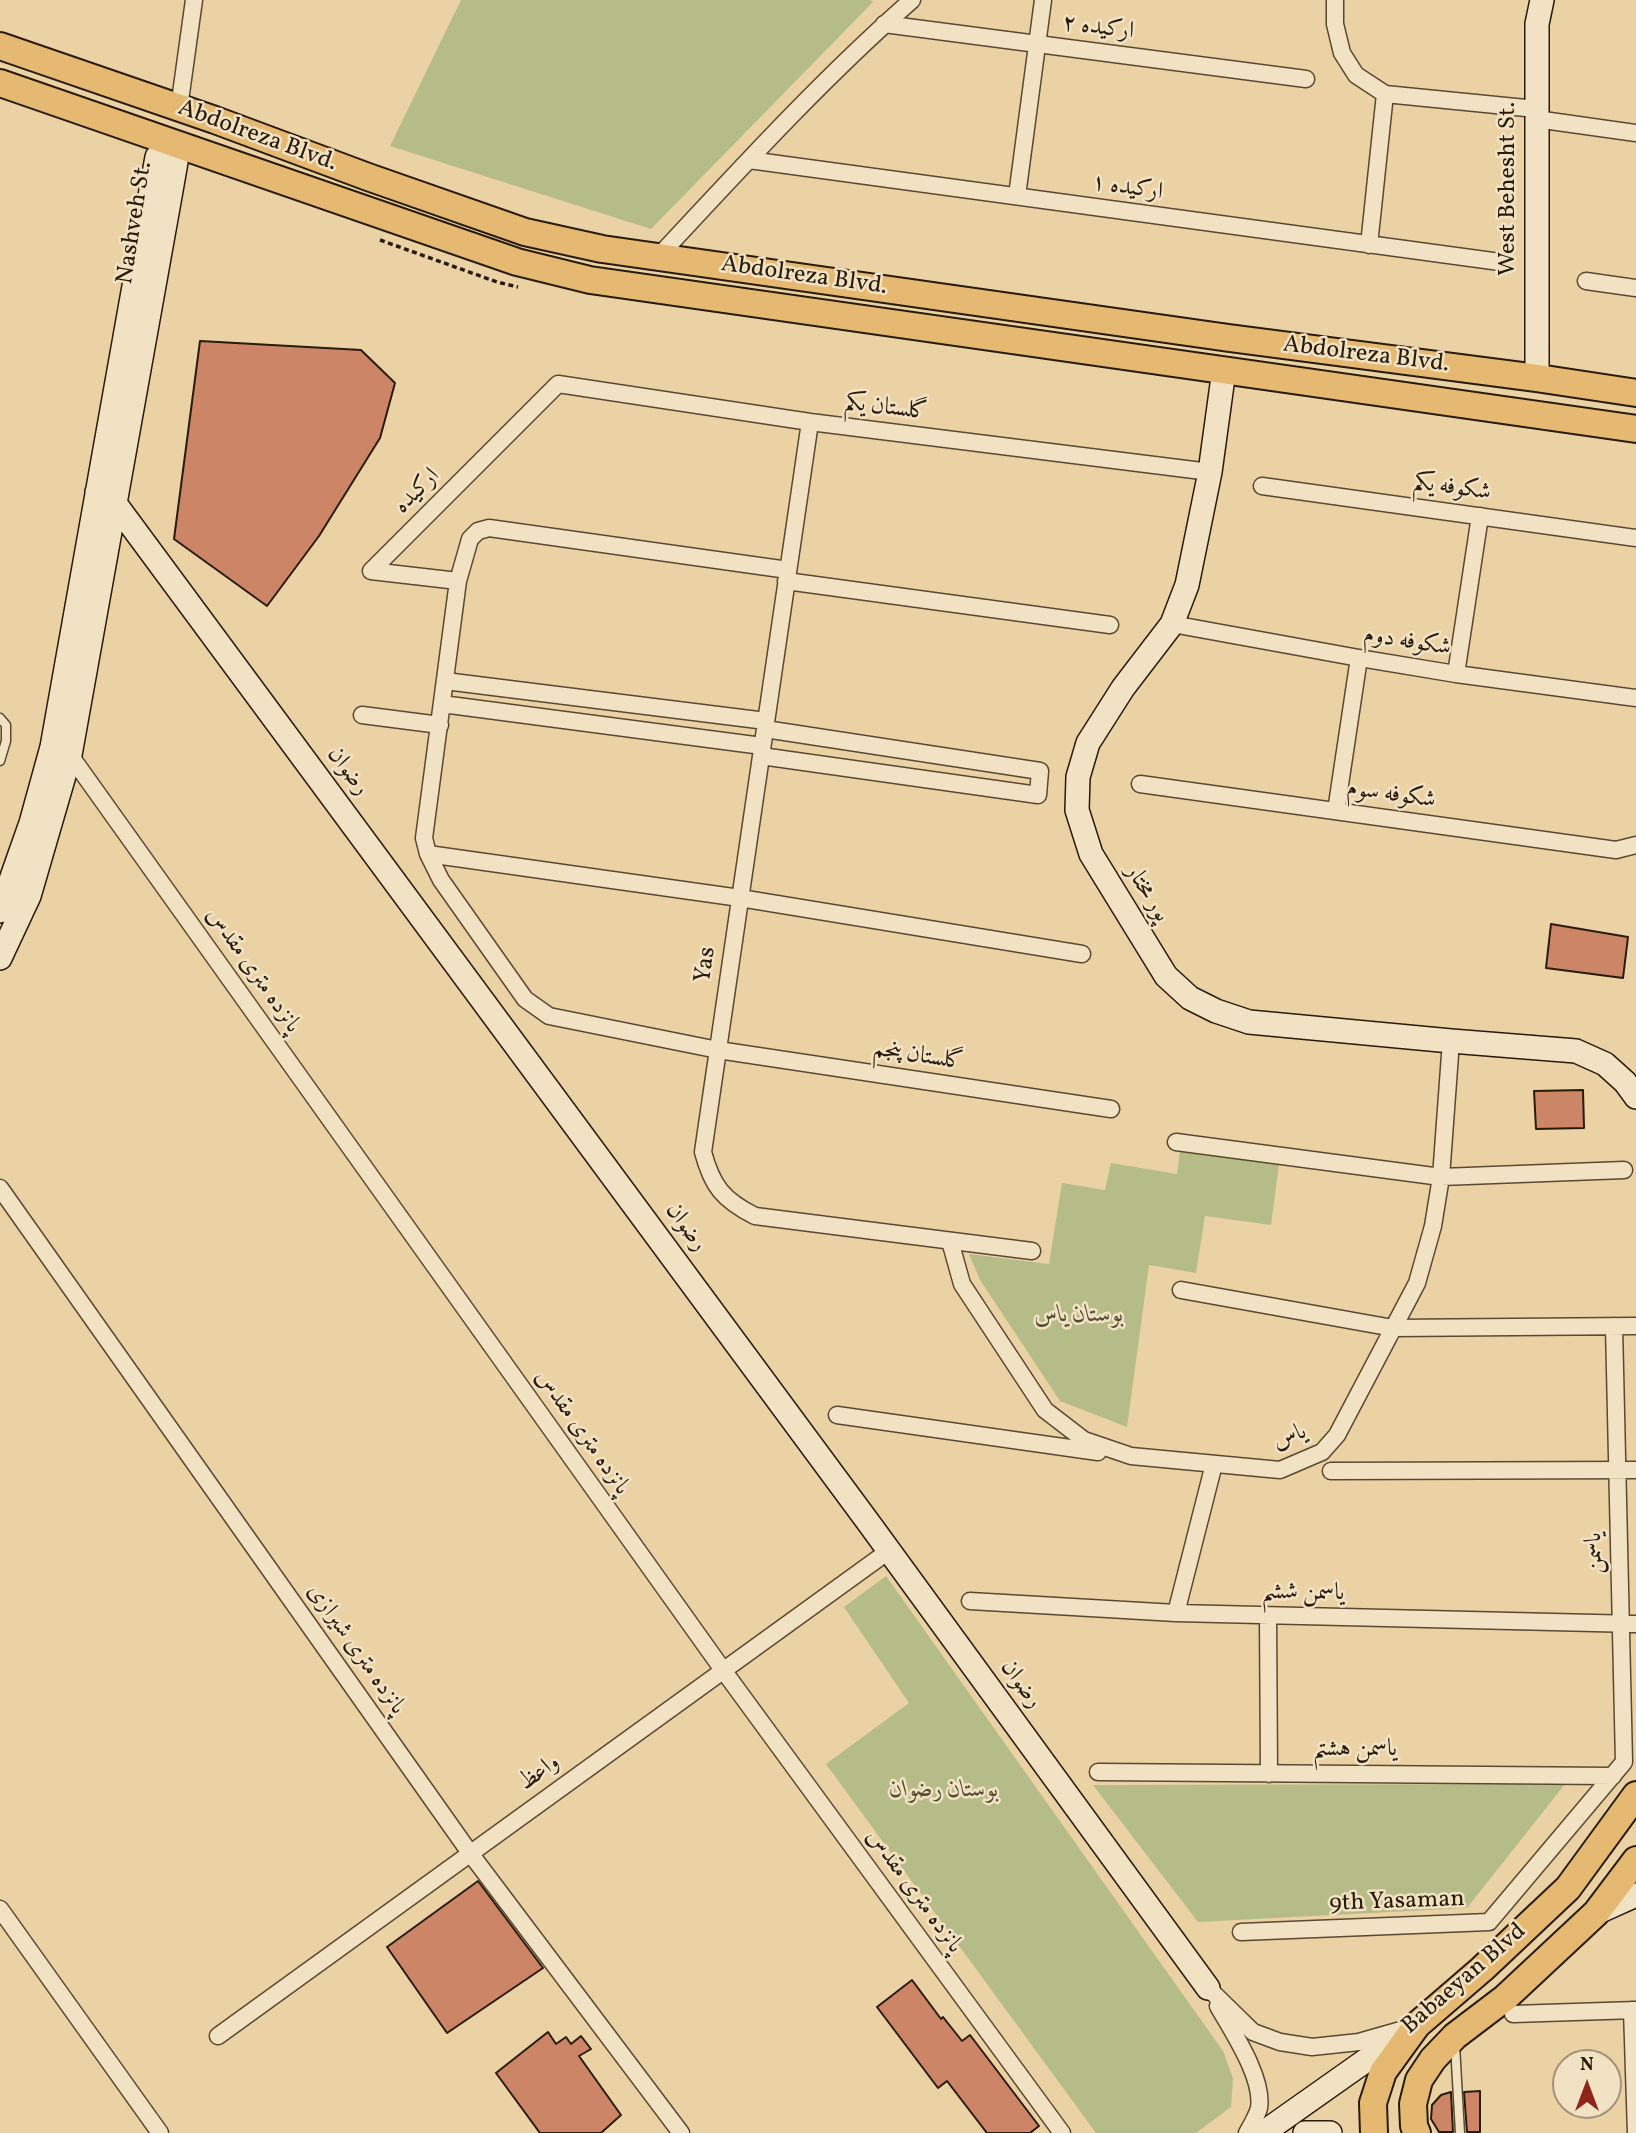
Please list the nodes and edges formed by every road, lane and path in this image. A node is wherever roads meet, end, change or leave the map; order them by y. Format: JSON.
{"nodes":[{"id":1,"x":194,"y":0,"type":"edge"},
{"id":2,"x":912,"y":0,"type":"edge"},
{"id":3,"x":1043,"y":0,"type":"edge"},
{"id":4,"x":1335,"y":0,"type":"edge"},
{"id":5,"x":1542,"y":0,"type":"edge"},
{"id":6,"x":884,"y":24,"type":"junction"},
{"id":7,"x":1037,"y":44,"type":"junction"},
{"id":8,"x":0,"y":46,"type":"edge"},
{"id":9,"x":1306,"y":79,"type":"dead end"},
{"id":10,"x":0,"y":83,"type":"edge"},
{"id":11,"x":1385,"y":94,"type":"junction"},
{"id":12,"x":178,"y":108,"type":"junction"},
{"id":13,"x":1536,"y":114,"type":"junction"},
{"id":14,"x":1636,"y":133,"type":"edge"},
{"id":15,"x":170,"y":142,"type":"junction"},
{"id":16,"x":749,"y":160,"type":"junction"},
{"id":17,"x":368,"y":177,"type":"junction"},
{"id":18,"x":1017,"y":196,"type":"junction"},
{"id":19,"x":356,"y":206,"type":"junction"},
{"id":20,"x":1369,"y":245,"type":"junction"},
{"id":21,"x":658,"y":257,"type":"junction"},
{"id":22,"x":1500,"y":262,"type":"dead end"},
{"id":23,"x":1586,"y":281,"type":"dead end"},
{"id":24,"x":1636,"y":288,"type":"edge"},
{"id":25,"x":1224,"y":370,"type":"junction"},
{"id":26,"x":1537,"y":377,"type":"junction"},
{"id":27,"x":558,"y":384,"type":"joint"},
{"id":28,"x":1636,"y":393,"type":"edge"},
{"id":29,"x":1532,"y":413,"type":"junction"},
{"id":30,"x":810,"y":422,"type":"junction"},
{"id":31,"x":1636,"y":429,"type":"edge"},
{"id":32,"x":1210,"y":472,"type":"junction"},
{"id":33,"x":1262,"y":486,"type":"dead end"},
{"id":34,"x":106,"y":497,"type":"junction"},
{"id":35,"x":1480,"y":516,"type":"junction"},
{"id":36,"x":1636,"y":538,"type":"edge"},
{"id":37,"x":787,"y":576,"type":"junction"},
{"id":38,"x":457,"y":581,"type":"junction"},
{"id":39,"x":1172,"y":624,"type":"junction"},
{"id":40,"x":1110,"y":625,"type":"dead end"},
{"id":41,"x":1359,"y":658,"type":"junction"},
{"id":42,"x":1456,"y":674,"type":"junction"},
{"id":43,"x":445,"y":681,"type":"junction"},
{"id":44,"x":1636,"y":698,"type":"edge"},
{"id":45,"x":442,"y":704,"type":"junction"},
{"id":46,"x":362,"y":715,"type":"dead end"},
{"id":47,"x":0,"y":718,"type":"edge"},
{"id":48,"x":440,"y":725,"type":"junction"},
{"id":49,"x":763,"y":738,"type":"junction"},
{"id":50,"x":61,"y":751,"type":"junction"},
{"id":51,"x":0,"y":761,"type":"edge"},
{"id":52,"x":1140,"y":784,"type":"dead end"},
{"id":53,"x":1336,"y":811,"type":"junction"},
{"id":54,"x":1636,"y":845,"type":"edge"},
{"id":55,"x":428,"y":854,"type":"junction"},
{"id":56,"x":740,"y":898,"type":"junction"},
{"id":57,"x":1,"y":904,"type":"edge"},
{"id":58,"x":1082,"y":954,"type":"dead end"},
{"id":59,"x":0,"y":958,"type":"edge"},
{"id":60,"x":1451,"y":1041,"type":"junction"},
{"id":61,"x":718,"y":1050,"type":"junction"},
{"id":62,"x":1636,"y":1097,"type":"edge"},
{"id":63,"x":1111,"y":1109,"type":"dead end"},
{"id":64,"x":1176,"y":1142,"type":"dead end"},
{"id":65,"x":1624,"y":1170,"type":"dead end"},
{"id":66,"x":1441,"y":1177,"type":"junction"},
{"id":67,"x":0,"y":1188,"type":"edge"},
{"id":68,"x":950,"y":1241,"type":"junction"},
{"id":69,"x":1032,"y":1251,"type":"dead end"},
{"id":70,"x":1181,"y":1290,"type":"dead end"},
{"id":71,"x":1636,"y":1325,"type":"edge"},
{"id":72,"x":1614,"y":1326,"type":"junction"},
{"id":73,"x":1393,"y":1328,"type":"junction"},
{"id":74,"x":836,"y":1415,"type":"dead end"},
{"id":75,"x":1131,"y":1456,"type":"junction"},
{"id":76,"x":1214,"y":1464,"type":"junction"},
{"id":77,"x":1617,"y":1470,"type":"junction"},
{"id":78,"x":1636,"y":1470,"type":"edge"},
{"id":79,"x":1331,"y":1471,"type":"dead end"},
{"id":80,"x":890,"y":1549,"type":"junction"},
{"id":81,"x":970,"y":1601,"type":"dead end"},
{"id":82,"x":1177,"y":1613,"type":"junction"},
{"id":83,"x":1268,"y":1616,"type":"junction"},
{"id":84,"x":1628,"y":1624,"type":"edge"},
{"id":85,"x":723,"y":1670,"type":"junction"},
{"id":86,"x":1098,"y":1772,"type":"dead end"},
{"id":87,"x":1269,"y":1774,"type":"junction"},
{"id":88,"x":1613,"y":1776,"type":"junction"},
{"id":89,"x":1636,"y":1795,"type":"edge"},
{"id":90,"x":470,"y":1853,"type":"junction"},
{"id":91,"x":1636,"y":1860,"type":"edge"},
{"id":92,"x":1636,"y":1895,"type":"edge"},
{"id":93,"x":0,"y":1909,"type":"edge"},
{"id":94,"x":1596,"y":1913,"type":"junction"},
{"id":95,"x":1241,"y":1932,"type":"dead end"},
{"id":96,"x":1208,"y":1988,"type":"junction"},
{"id":97,"x":1634,"y":2010,"type":"edge"},
{"id":98,"x":1513,"y":2014,"type":"dead end"},
{"id":99,"x":1417,"y":2025,"type":"junction"},
{"id":100,"x":218,"y":2036,"type":"dead end"},
{"id":101,"x":1455,"y":2036,"type":"junction"},
{"id":102,"x":160,"y":2133,"type":"edge"},
{"id":103,"x":681,"y":2133,"type":"edge"},
{"id":104,"x":1062,"y":2133,"type":"edge"},
{"id":105,"x":1247,"y":2133,"type":"edge"},
{"id":106,"x":1262,"y":2133,"type":"edge"},
{"id":107,"x":1305,"y":2133,"type":"edge"},
{"id":108,"x":1330,"y":2133,"type":"edge"},
{"id":109,"x":1374,"y":2133,"type":"edge"},
{"id":110,"x":1418,"y":2133,"type":"edge"},
{"id":111,"x":1460,"y":2133,"type":"edge"},
{"id":112,"x":1636,"y":2133,"type":"edge"}],
"edges":[{"from":1,"to":12,"type":"street"},
{"from":2,"to":6,"type":"street"},
{"from":3,"to":7,"type":"street"},
{"from":4,"to":11,"type":"street"},
{"from":5,"to":13,"type":"main road","name":"West Behesht St."},
{"from":6,"to":7,"type":"street","name":"ارکیده ۲"},
{"from":6,"to":16,"type":"street"},
{"from":7,"to":9,"type":"street","name":"ارکیده ۲"},
{"from":7,"to":18,"type":"street"},
{"from":8,"to":12,"type":"main road","name":"Abdolreza Blvd."},
{"from":10,"to":15,"type":"main road","name":"Abdolreza Blvd."},
{"from":11,"to":13,"type":"street"},
{"from":11,"to":20,"type":"street"},
{"from":12,"to":15,"type":"main road"},
{"from":12,"to":17,"type":"main road","name":"Abdolreza Blvd."},
{"from":13,"to":14,"type":"street"},
{"from":13,"to":26,"type":"main road","name":"West Behesht St."},
{"from":15,"to":19,"type":"main road","name":"Abdolreza Blvd."},
{"from":15,"to":34,"type":"main road","name":"Nashveh St."},
{"from":16,"to":18,"type":"street","name":"ارکیده ۱"},
{"from":16,"to":21,"type":"street"},
{"from":17,"to":19,"type":"main road"},
{"from":17,"to":21,"type":"main road","name":"Abdolreza Blvd."},
{"from":18,"to":20,"type":"street","name":"ارکیده ۱"},
{"from":19,"to":25,"type":"main road","name":"Abdolreza Blvd."},
{"from":20,"to":22,"type":"street","name":"ارکیده ۱"},
{"from":21,"to":26,"type":"main road","name":"Abdolreza Blvd."},
{"from":23,"to":24,"type":"street"},
{"from":25,"to":29,"type":"main road","name":"Abdolreza Blvd."},
{"from":25,"to":32,"type":"main road","name":"پور مختار"},
{"from":26,"to":28,"type":"main road","name":"Abdolreza Blvd."},
{"from":26,"to":29,"type":"main road"},
{"from":27,"to":30,"type":"street","name":"گلستان یکم"},
{"from":27,"to":38,"type":"street","name":"ارکیده"},
{"from":29,"to":31,"type":"main road","name":"Abdolreza Blvd."},
{"from":30,"to":32,"type":"street","name":"گلستان یکم"},
{"from":30,"to":37,"type":"street","name":"Yas"},
{"from":32,"to":39,"type":"main road","name":"پور مختار"},
{"from":33,"to":35,"type":"street","name":"شکوفه یکم"},
{"from":34,"to":50,"type":"main road","name":"Nashveh St."},
{"from":34,"to":80,"type":"main road","name":"رضوان"},
{"from":35,"to":36,"type":"street","name":"شکوفه یکم"},
{"from":35,"to":42,"type":"street"},
{"from":37,"to":38,"type":"street"},
{"from":37,"to":40,"type":"street"},
{"from":37,"to":49,"type":"street","name":"Yas"},
{"from":38,"to":43,"type":"street"},
{"from":39,"to":41,"type":"street","name":"شکوفه دوم"},
{"from":39,"to":60,"type":"main road","name":"پور مختار"},
{"from":41,"to":42,"type":"street","name":"شکوفه دوم"},
{"from":41,"to":53,"type":"street"},
{"from":42,"to":44,"type":"street","name":"شکوفه دوم"},
{"from":43,"to":45,"type":"street"},
{"from":43,"to":49,"type":"street"},
{"from":45,"to":48,"type":"street"},
{"from":45,"to":49,"type":"street"},
{"from":46,"to":48,"type":"street"},
{"from":47,"to":51,"type":"lane"},
{"from":48,"to":55,"type":"street"},
{"from":49,"to":49,"type":"street"},
{"from":49,"to":56,"type":"street","name":"Yas"},
{"from":50,"to":57,"type":"main road","name":"Nashveh St."},
{"from":50,"to":59,"type":"main road","name":"Nashveh St."},
{"from":50,"to":85,"type":"street","name":"پانزده متری مقدس"},
{"from":52,"to":53,"type":"street","name":"شکوفه سوم"},
{"from":53,"to":54,"type":"street","name":"شکوفه سوم"},
{"from":55,"to":56,"type":"street"},
{"from":55,"to":61,"type":"street","name":"گلستان پنجم"},
{"from":56,"to":58,"type":"street"},
{"from":56,"to":61,"type":"street","name":"Yas"},
{"from":60,"to":62,"type":"main road","name":"پور مختار"},
{"from":60,"to":66,"type":"street","name":"یاس"},
{"from":61,"to":63,"type":"street","name":"گلستان پنجم"},
{"from":61,"to":68,"type":"street","name":"Yas"},
{"from":64,"to":66,"type":"street"},
{"from":65,"to":66,"type":"street"},
{"from":66,"to":73,"type":"street","name":"یاس"},
{"from":67,"to":90,"type":"street","name":"پانزده متری شیرازی"},
{"from":68,"to":69,"type":"street","name":"Yas"},
{"from":68,"to":75,"type":"street","name":"یاس"},
{"from":70,"to":73,"type":"street"},
{"from":71,"to":72,"type":"street"},
{"from":72,"to":73,"type":"street"},
{"from":72,"to":77,"type":"street","name":"یاسمن"},
{"from":73,"to":76,"type":"street","name":"یاس"},
{"from":74,"to":75,"type":"street"},
{"from":75,"to":76,"type":"street","name":"یاس"},
{"from":76,"to":82,"type":"street"},
{"from":77,"to":78,"type":"street"},
{"from":77,"to":79,"type":"street"},
{"from":77,"to":84,"type":"street","name":"یاسمن"},
{"from":80,"to":85,"type":"street","name":"واعظ"},
{"from":80,"to":96,"type":"main road","name":"رضوان"},
{"from":81,"to":82,"type":"street","name":"یاسمن ششم"},
{"from":82,"to":83,"type":"street","name":"یاسمن ششم"},
{"from":83,"to":84,"type":"street","name":"یاسمن ششم"},
{"from":83,"to":87,"type":"street"},
{"from":84,"to":88,"type":"street","name":"یاسمن"},
{"from":85,"to":90,"type":"street","name":"واعظ"},
{"from":85,"to":104,"type":"street","name":"پانزده متری مقدس"},
{"from":86,"to":87,"type":"street","name":"یاسمن هشتم"},
{"from":87,"to":88,"type":"street","name":"یاسمن هشتم"},
{"from":88,"to":95,"type":"street","name":"9th Yasaman"},
{"from":89,"to":99,"type":"main road","name":"Babaeyan Blvd"},
{"from":90,"to":100,"type":"street","name":"واعظ"},
{"from":90,"to":103,"type":"street","name":"پانزده متری شیرازی"},
{"from":91,"to":94,"type":"main road","name":"Babaeyan Blvd"},
{"from":92,"to":94,"type":"main road"},
{"from":93,"to":102,"type":"street"},
{"from":94,"to":101,"type":"main road","name":"Babaeyan Blvd"},
{"from":96,"to":99,"type":"street"},
{"from":96,"to":105,"type":"street"},
{"from":97,"to":98,"type":"street"},
{"from":97,"to":112,"type":"street"},
{"from":99,"to":106,"type":"main road","name":"Babaeyan Blvd"},
{"from":99,"to":109,"type":"main road"},
{"from":101,"to":110,"type":"main road","name":"Babaeyan Blvd"},
{"from":101,"to":111,"type":"lane"},
{"from":107,"to":108,"type":"main road"}]}
